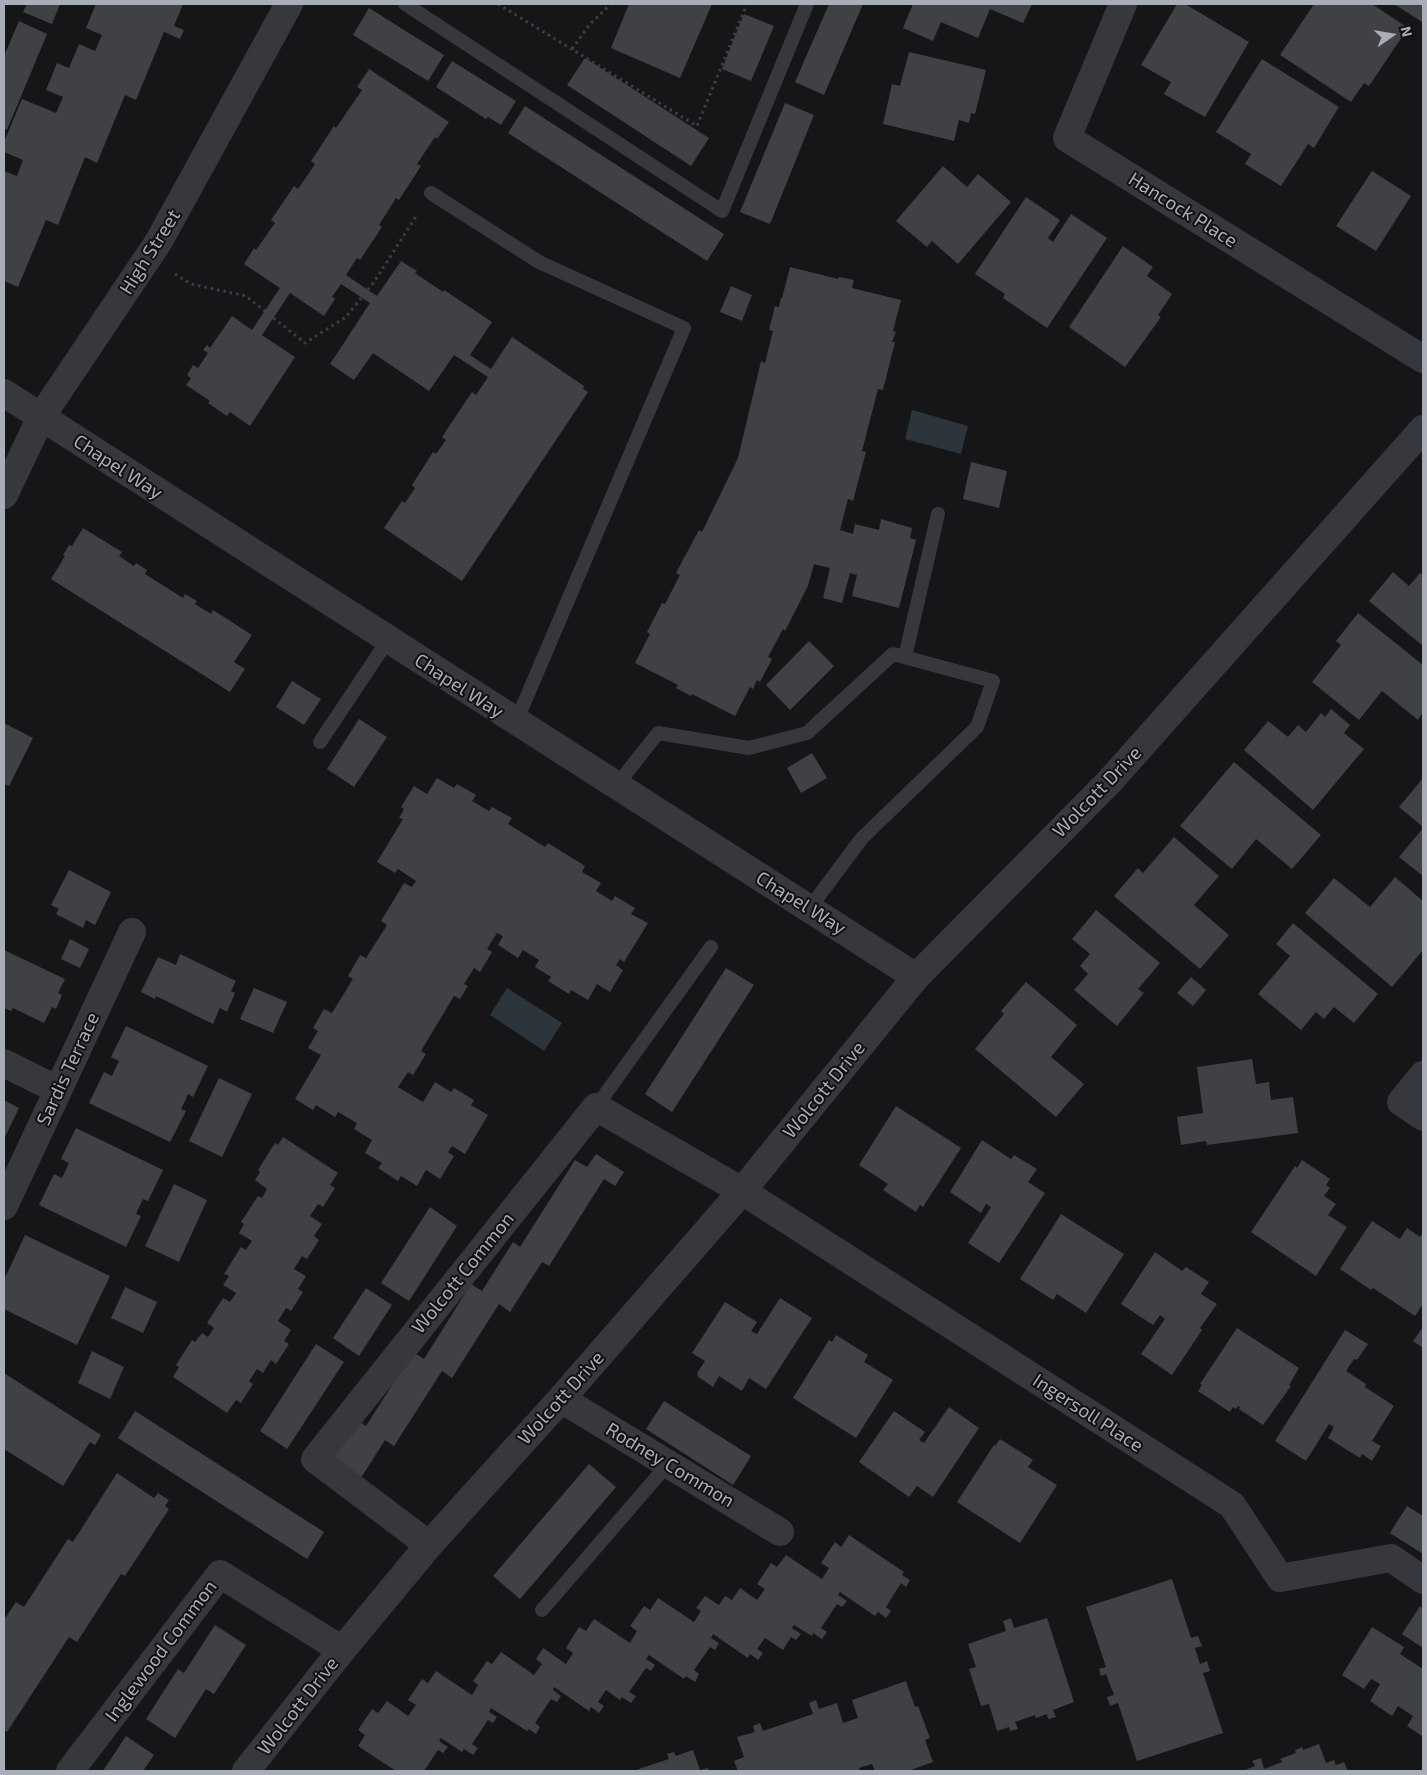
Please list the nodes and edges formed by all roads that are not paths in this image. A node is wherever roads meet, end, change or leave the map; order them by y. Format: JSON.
{"nodes":[{"id":1,"x":289,"y":4,"type":"edge"},
{"id":2,"x":405,"y":4,"type":"edge"},
{"id":3,"x":807,"y":4,"type":"edge"},
{"id":4,"x":1123,"y":4,"type":"edge"},
{"id":5,"x":431,"y":193,"type":"road end"},
{"id":6,"x":1423,"y":359,"type":"edge"},
{"id":7,"x":4,"y":393,"type":"edge"},
{"id":8,"x":41,"y":417,"type":"junction"},
{"id":9,"x":1423,"y":429,"type":"edge"},
{"id":10,"x":4,"y":495,"type":"edge"},
{"id":11,"x":938,"y":514,"type":"dead end"},
{"id":12,"x":388,"y":640,"type":"junction"},
{"id":13,"x":905,"y":657,"type":"junction"},
{"id":14,"x":516,"y":722,"type":"junction"},
{"id":15,"x":320,"y":742,"type":"dead end"},
{"id":16,"x":616,"y":786,"type":"junction"},
{"id":17,"x":810,"y":909,"type":"junction"},
{"id":18,"x":132,"y":932,"type":"dead end"},
{"id":19,"x":712,"y":947,"type":"dead end"},
{"id":20,"x":916,"y":977,"type":"junction"},
{"id":21,"x":4,"y":1063,"type":"edge"},
{"id":22,"x":1423,"y":1075,"type":"edge"},
{"id":23,"x":58,"y":1090,"type":"junction"},
{"id":24,"x":596,"y":1107,"type":"junction"},
{"id":25,"x":1412,"y":1110,"type":"edge"},
{"id":26,"x":742,"y":1191,"type":"junction"},
{"id":27,"x":4,"y":1206,"type":"edge"},
{"id":28,"x":561,"y":1399,"type":"junction"},
{"id":29,"x":668,"y":1464,"type":"junction"},
{"id":30,"x":780,"y":1532,"type":"dead end"},
{"id":31,"x":429,"y":1545,"type":"junction"},
{"id":32,"x":1423,"y":1580,"type":"edge"},
{"id":33,"x":542,"y":1610,"type":"dead end"},
{"id":34,"x":342,"y":1650,"type":"junction"},
{"id":35,"x":70,"y":1771,"type":"edge"},
{"id":36,"x":246,"y":1771,"type":"edge"}],
"edges":[{"from":1,"to":8,"type":"street","name":"High Street"},
{"from":2,"to":3,"type":"lane"},
{"from":4,"to":6,"type":"street","name":"Hancock Place"},
{"from":5,"to":14,"type":"lane"},
{"from":7,"to":8,"type":"street","name":"Chapel Way"},
{"from":8,"to":10,"type":"street","name":"High Street"},
{"from":8,"to":12,"type":"street","name":"Chapel Way"},
{"from":9,"to":20,"type":"street","name":"Wolcott Drive"},
{"from":11,"to":13,"type":"lane"},
{"from":12,"to":14,"type":"street","name":"Chapel Way"},
{"from":12,"to":15,"type":"lane"},
{"from":13,"to":16,"type":"lane"},
{"from":13,"to":17,"type":"lane"},
{"from":14,"to":16,"type":"street","name":"Chapel Way"},
{"from":16,"to":17,"type":"street","name":"Chapel Way"},
{"from":17,"to":20,"type":"street","name":"Chapel Way"},
{"from":18,"to":23,"type":"street","name":"Sardis Terrace"},
{"from":19,"to":24,"type":"lane"},
{"from":20,"to":26,"type":"street","name":"Wolcott Drive"},
{"from":21,"to":23,"type":"street"},
{"from":22,"to":25,"type":"street"},
{"from":23,"to":27,"type":"street","name":"Sardis Terrace"},
{"from":24,"to":26,"type":"street"},
{"from":24,"to":31,"type":"street","name":"Wolcott Common"},
{"from":26,"to":28,"type":"street","name":"Wolcott Drive"},
{"from":26,"to":32,"type":"street","name":"Ingersoll Place"},
{"from":28,"to":29,"type":"street","name":"Rodney Common"},
{"from":28,"to":31,"type":"street","name":"Wolcott Drive"},
{"from":29,"to":30,"type":"street","name":"Rodney Common"},
{"from":29,"to":33,"type":"lane"},
{"from":31,"to":34,"type":"street","name":"Wolcott Drive"},
{"from":34,"to":35,"type":"street","name":"Inglewood Common"},
{"from":34,"to":36,"type":"street","name":"Wolcott Drive"}]}
